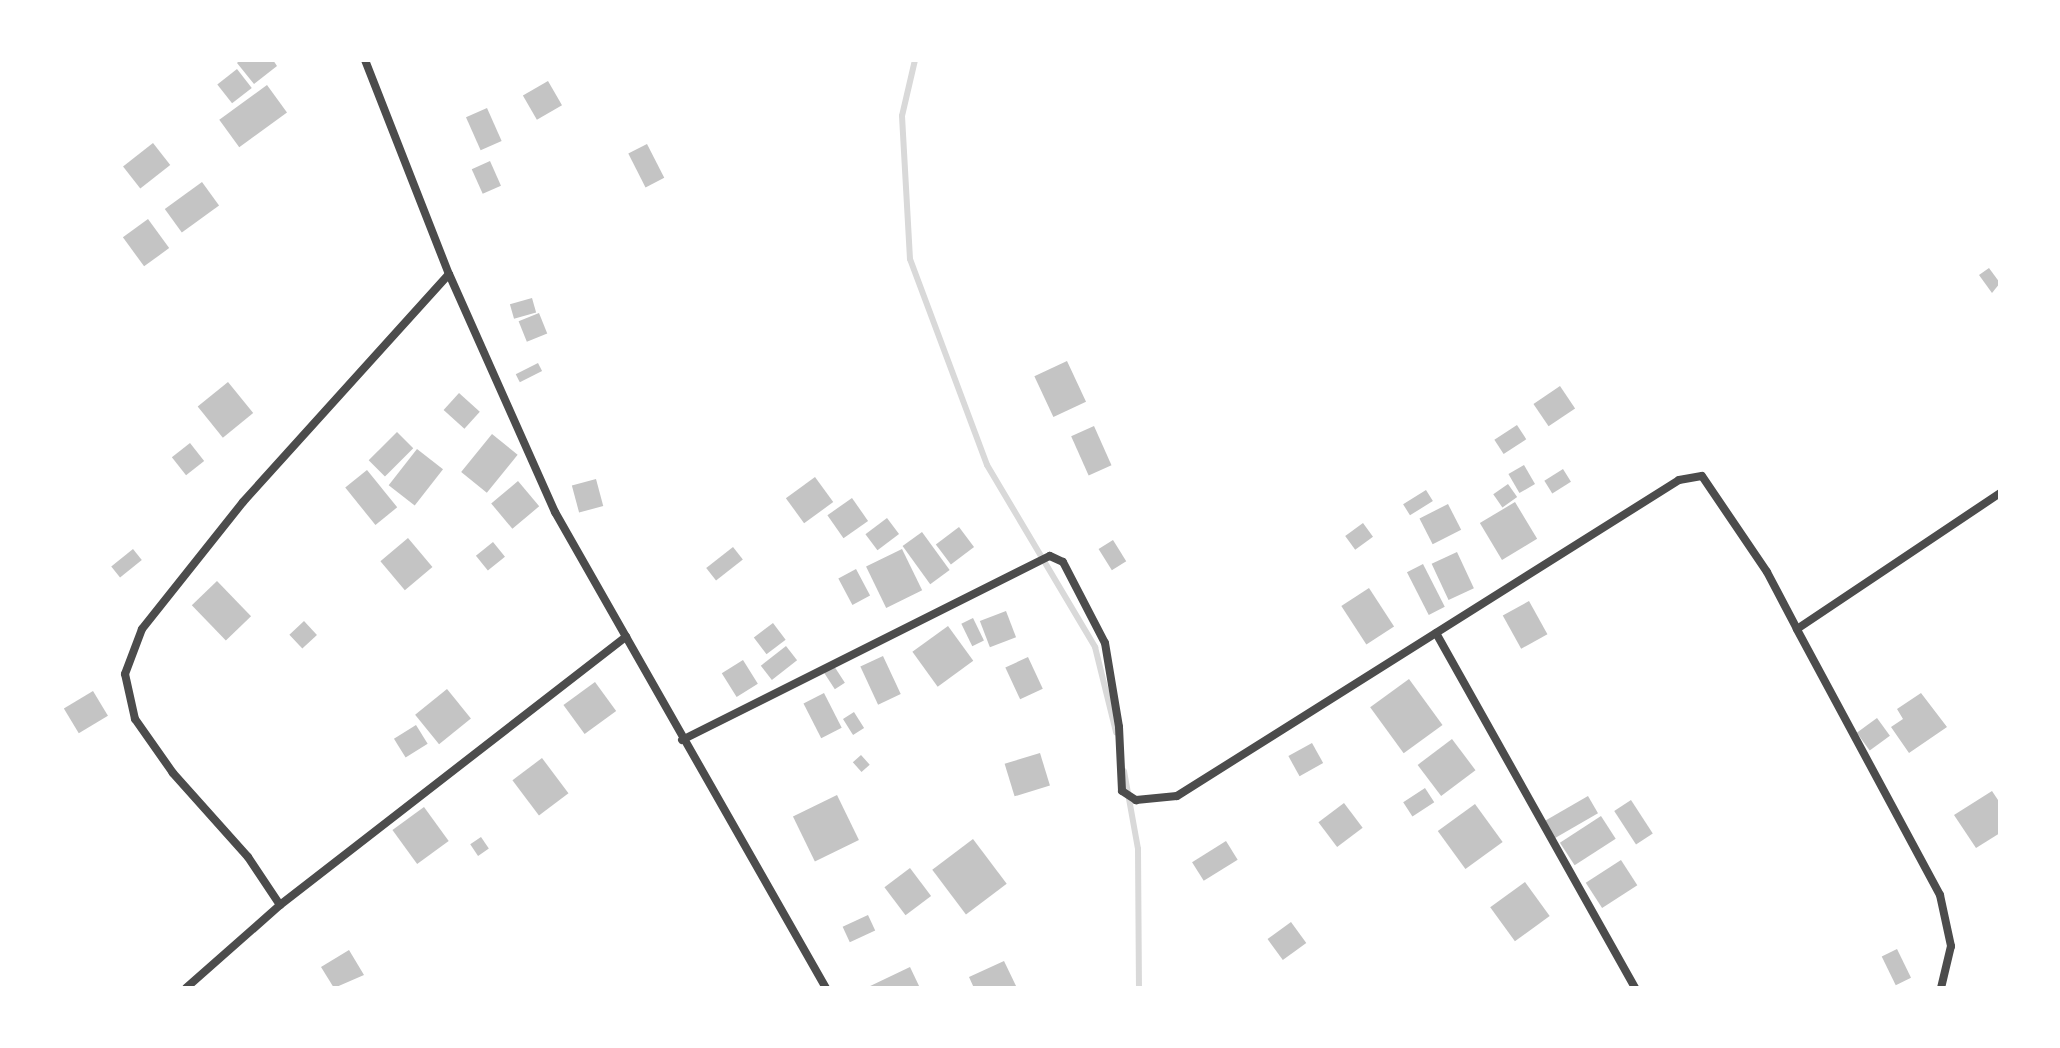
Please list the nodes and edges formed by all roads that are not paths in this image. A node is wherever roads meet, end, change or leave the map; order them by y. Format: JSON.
{"nodes":[{"id":1,"x":365,"y":60,"type":"edge"},
{"id":2,"x":449,"y":274,"type":"junction"},
{"id":3,"x":2000,"y":493,"type":"edge"},
{"id":4,"x":1797,"y":629,"type":"junction"},
{"id":5,"x":1436,"y":633,"type":"junction"},
{"id":6,"x":626,"y":637,"type":"junction"},
{"id":7,"x":682,"y":740,"type":"junction"},
{"id":8,"x":280,"y":905,"type":"junction"},
{"id":9,"x":186,"y":988,"type":"edge"},
{"id":10,"x":826,"y":988,"type":"edge"},
{"id":11,"x":1635,"y":988,"type":"edge"},
{"id":12,"x":1941,"y":988,"type":"edge"}],
"edges":[{"from":1,"to":2,"type":"street"},
{"from":2,"to":6,"type":"street"},
{"from":2,"to":8,"type":"street"},
{"from":3,"to":4,"type":"street"},
{"from":4,"to":5,"type":"street"},
{"from":4,"to":12,"type":"street"},
{"from":5,"to":7,"type":"street"},
{"from":5,"to":11,"type":"street"},
{"from":6,"to":7,"type":"street"},
{"from":6,"to":8,"type":"street"},
{"from":7,"to":10,"type":"street"},
{"from":8,"to":9,"type":"street"}]}
